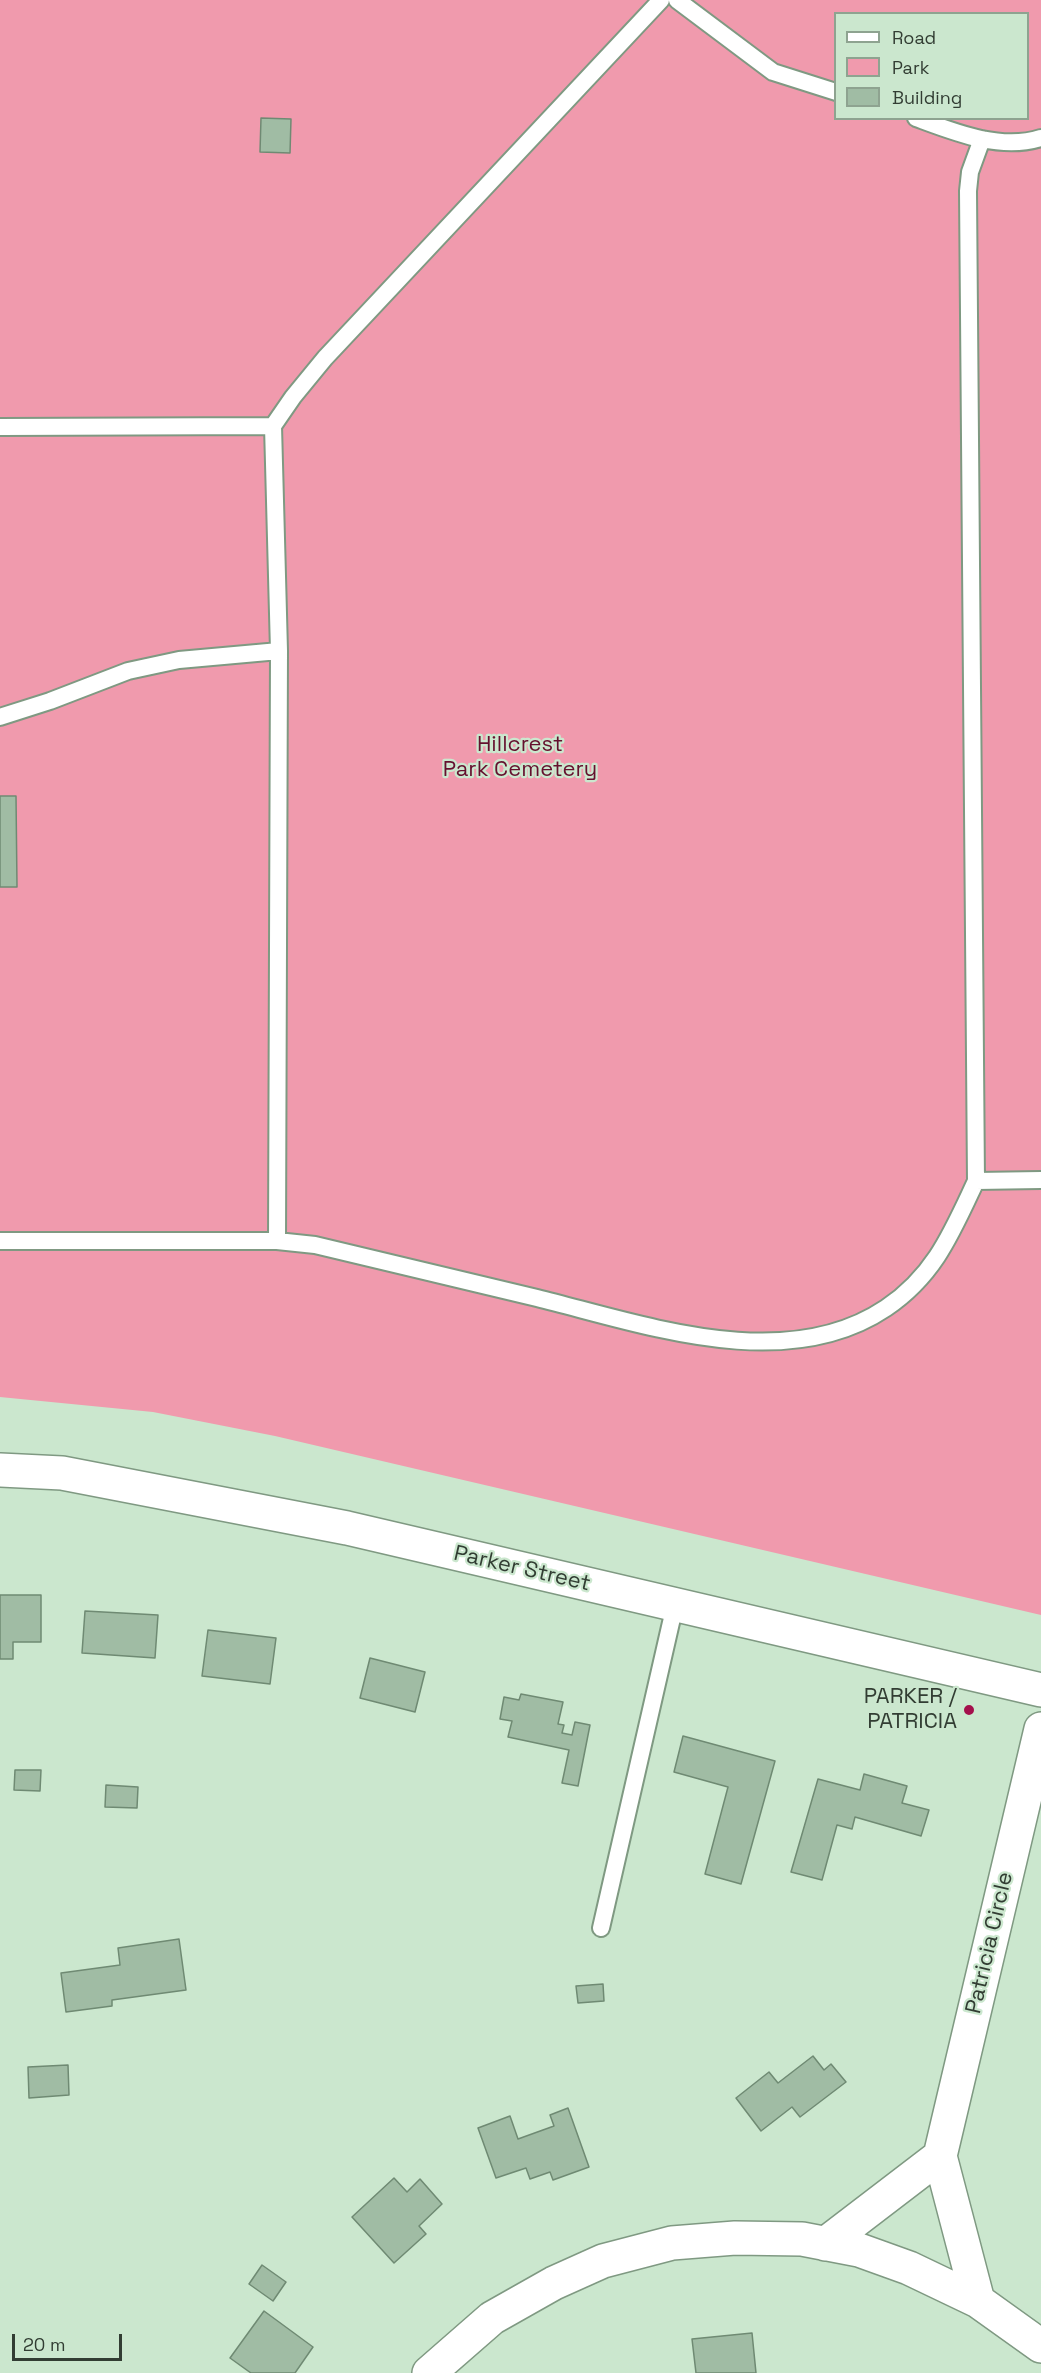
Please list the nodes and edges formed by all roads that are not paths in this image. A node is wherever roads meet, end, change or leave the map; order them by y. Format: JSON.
{"nodes":[{"id":1,"x":661,"y":0,"type":"edge"},
{"id":2,"x":677,"y":0,"type":"edge"},
{"id":3,"x":834,"y":91,"type":"edge"},
{"id":4,"x":922,"y":120,"type":"edge"},
{"id":5,"x":1041,"y":138,"type":"edge"},
{"id":6,"x":982,"y":139,"type":"junction"},
{"id":7,"x":273,"y":426,"type":"junction"},
{"id":8,"x":0,"y":427,"type":"edge"},
{"id":9,"x":279,"y":651,"type":"junction"},
{"id":10,"x":0,"y":717,"type":"edge"},
{"id":11,"x":1041,"y":1180,"type":"edge"},
{"id":12,"x":976,"y":1181,"type":"junction"},
{"id":13,"x":0,"y":1241,"type":"edge"},
{"id":14,"x":277,"y":1241,"type":"junction"},
{"id":15,"x":0,"y":1470,"type":"edge"},
{"id":16,"x":675,"y":1605,"type":"junction"},
{"id":17,"x":1041,"y":1690,"type":"edge"},
{"id":18,"x":1041,"y":1729,"type":"edge"},
{"id":19,"x":601,"y":1928,"type":"dead end"},
{"id":20,"x":940,"y":2156,"type":"junction"},
{"id":21,"x":825,"y":2244,"type":"junction"},
{"id":22,"x":978,"y":2301,"type":"junction"},
{"id":23,"x":1041,"y":2346,"type":"edge"},
{"id":24,"x":429,"y":2373,"type":"edge"}],
"edges":[{"from":1,"to":7,"type":"lane"},
{"from":2,"to":3,"type":"lane"},
{"from":4,"to":6,"type":"lane"},
{"from":5,"to":6,"type":"lane"},
{"from":6,"to":12,"type":"lane"},
{"from":7,"to":8,"type":"lane"},
{"from":7,"to":9,"type":"lane"},
{"from":9,"to":10,"type":"lane"},
{"from":9,"to":14,"type":"lane"},
{"from":11,"to":12,"type":"lane"},
{"from":12,"to":14,"type":"lane"},
{"from":13,"to":14,"type":"lane"},
{"from":15,"to":16,"type":"street","name":"Parker Street"},
{"from":16,"to":17,"type":"street","name":"Parker Street"},
{"from":16,"to":19,"type":"lane"},
{"from":18,"to":20,"type":"street","name":"Patricia Circle"},
{"from":20,"to":21,"type":"street"},
{"from":20,"to":22,"type":"street","name":"Patricia Circle"},
{"from":21,"to":22,"type":"street"},
{"from":21,"to":24,"type":"street"},
{"from":22,"to":23,"type":"street"}]}
